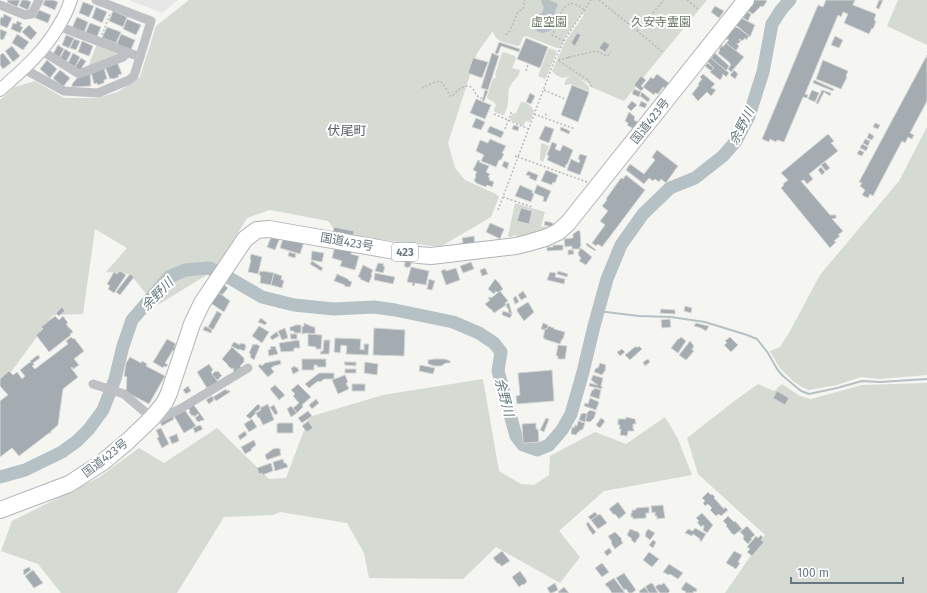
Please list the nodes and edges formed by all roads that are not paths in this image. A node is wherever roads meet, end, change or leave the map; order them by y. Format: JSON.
{"nodes":[{"id":1,"x":39,"y":0,"type":"edge"},
{"id":2,"x":71,"y":0,"type":"edge"},
{"id":3,"x":96,"y":0,"type":"edge"},
{"id":4,"x":746,"y":0,"type":"edge"},
{"id":5,"x":0,"y":5,"type":"edge"},
{"id":6,"x":66,"y":29,"type":"dead end"},
{"id":7,"x":127,"y":53,"type":"junction"},
{"id":8,"x":47,"y":54,"type":"dead end"},
{"id":9,"x":140,"y":57,"type":"junction"},
{"id":10,"x":24,"y":69,"type":"junction"},
{"id":11,"x":0,"y":90,"type":"edge"},
{"id":12,"x":248,"y":368,"type":"dead end"},
{"id":13,"x":93,"y":384,"type":"dead end"},
{"id":14,"x":152,"y":418,"type":"junction"},
{"id":15,"x":0,"y":510,"type":"edge"}],
"edges":[{"from":1,"to":5,"type":"street"},
{"from":2,"to":10,"type":"street"},
{"from":3,"to":9,"type":"street"},
{"from":4,"to":14,"type":"highway","name":"国道423号","number":"423"},
{"from":6,"to":7,"type":"street"},
{"from":7,"to":8,"type":"street"},
{"from":7,"to":9,"type":"street"},
{"from":9,"to":10,"type":"street"},
{"from":10,"to":11,"type":"street"},
{"from":12,"to":14,"type":"street"},
{"from":13,"to":14,"type":"street"},
{"from":14,"to":15,"type":"highway","name":"国道423号","number":"423"}]}
